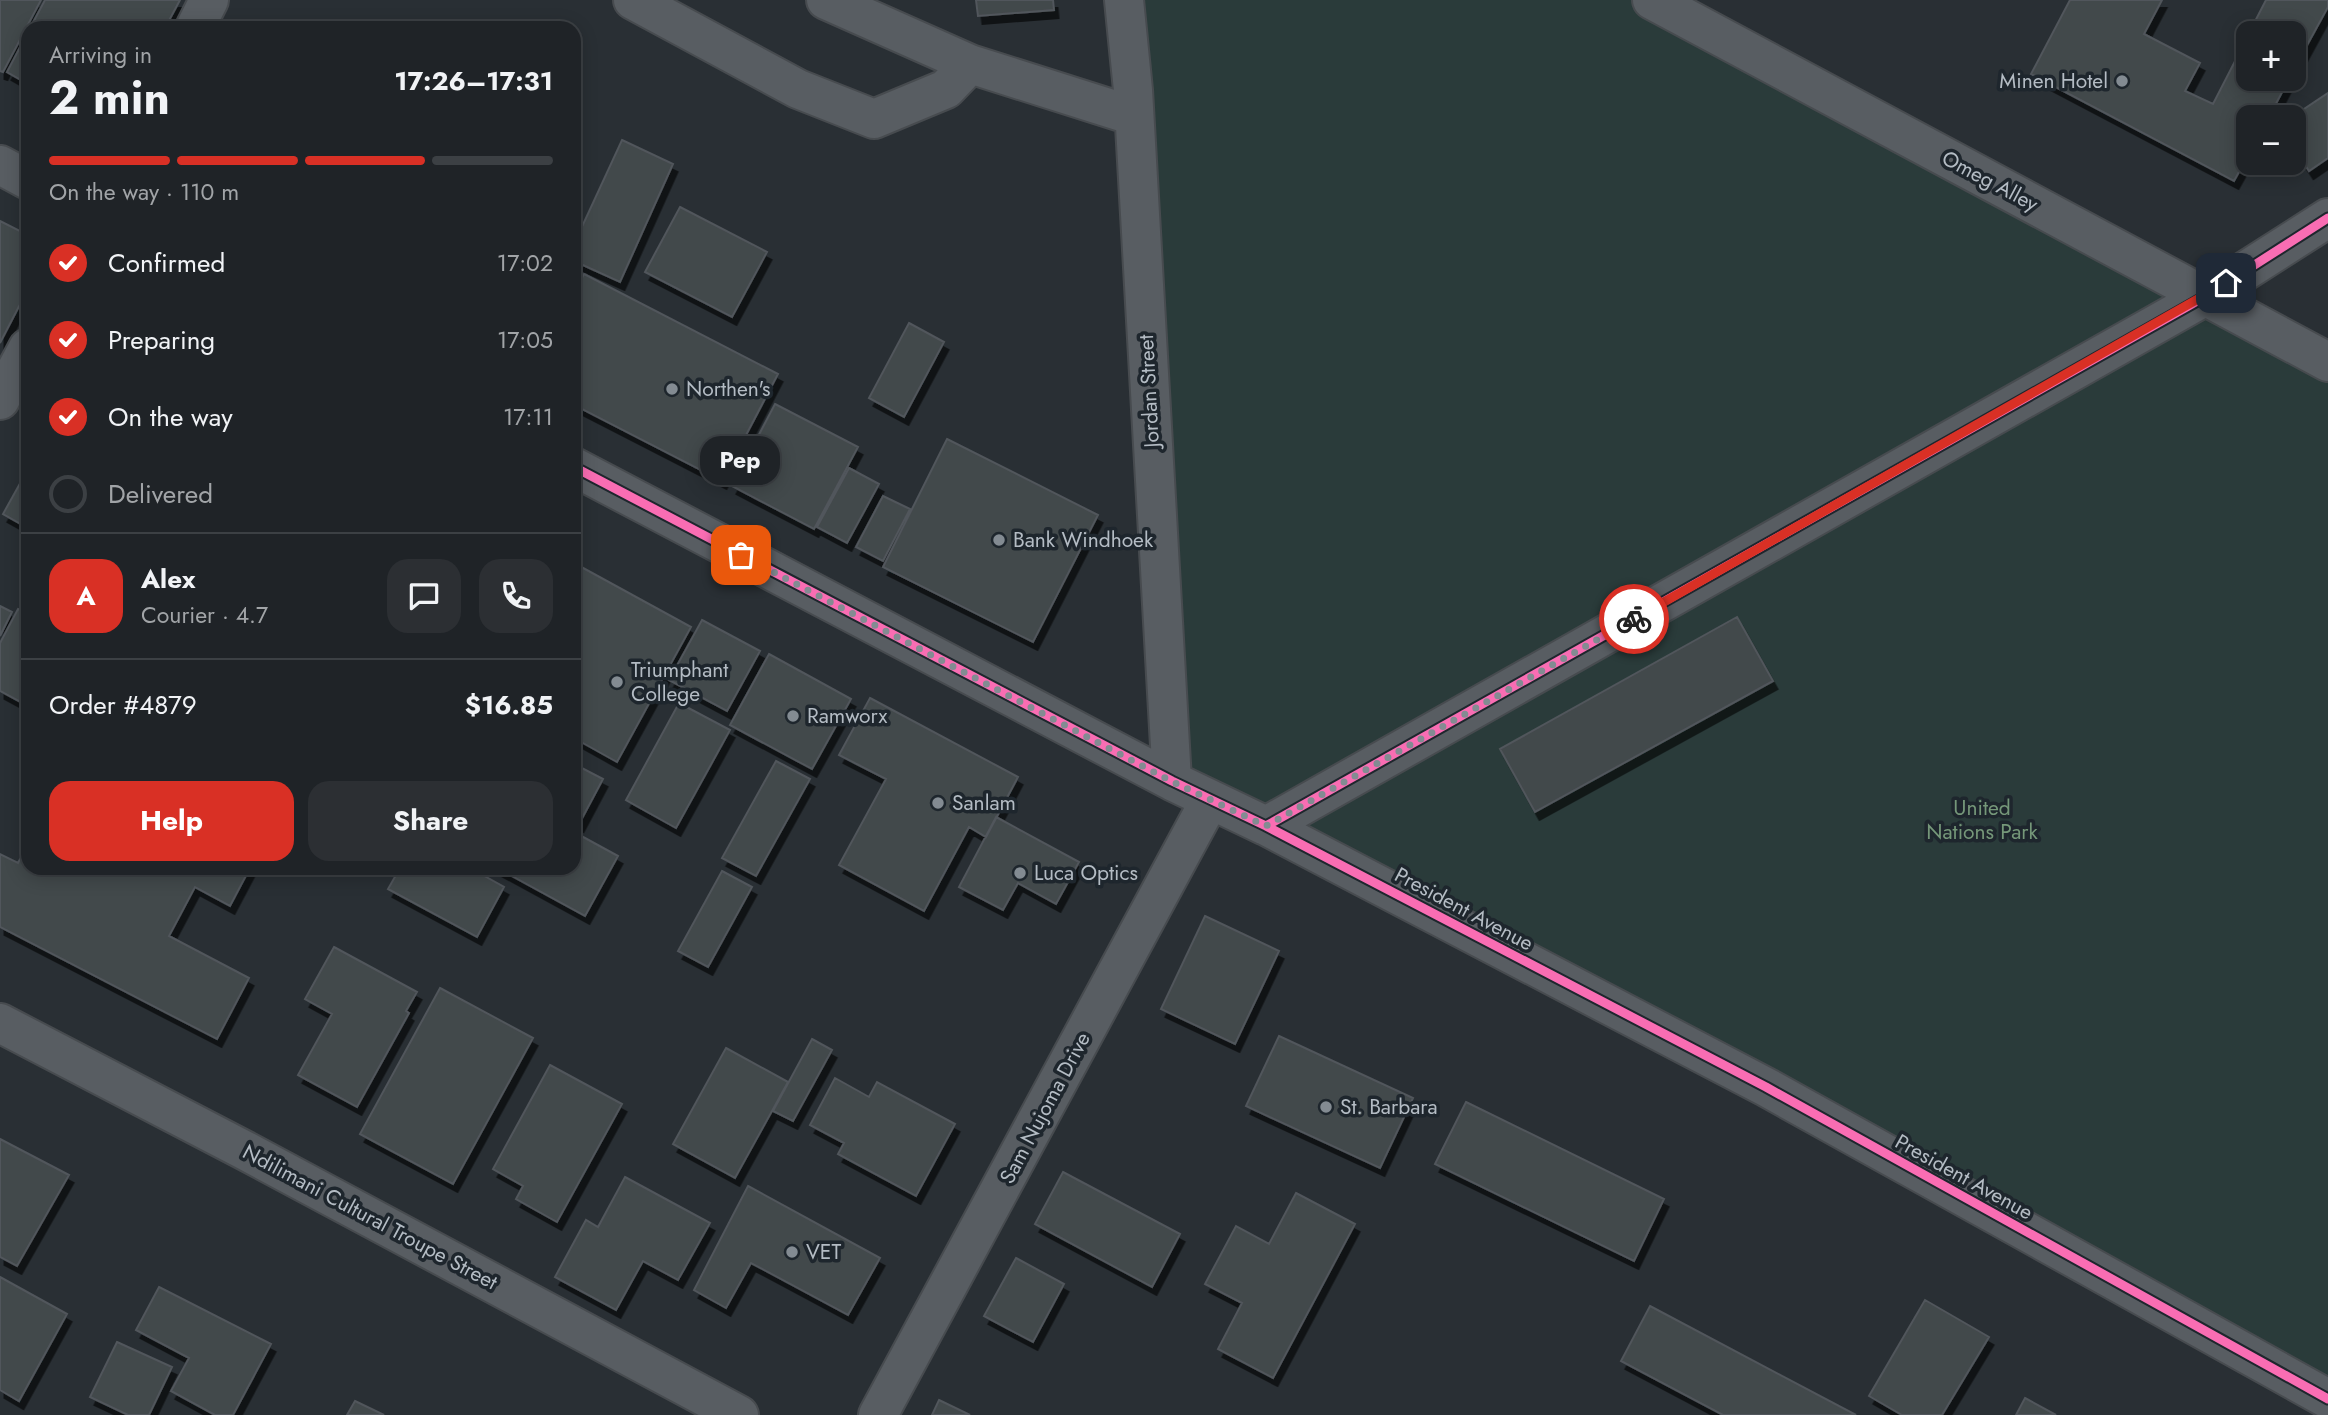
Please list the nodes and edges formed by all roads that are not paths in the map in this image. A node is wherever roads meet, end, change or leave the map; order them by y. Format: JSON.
{"nodes":[{"id":1,"x":209,"y":0,"type":"edge"},
{"id":2,"x":633,"y":0,"type":"edge"},
{"id":3,"x":826,"y":0,"type":"edge"},
{"id":4,"x":1124,"y":0,"type":"edge"},
{"id":5,"x":1653,"y":0,"type":"edge"},
{"id":6,"x":198,"y":21,"type":"edge"},
{"id":7,"x":970,"y":64,"type":"junction"},
{"id":8,"x":1134,"y":116,"type":"junction"},
{"id":9,"x":0,"y":165,"type":"edge"},
{"id":10,"x":21,"y":176,"type":"edge"},
{"id":11,"x":2328,"y":218,"type":"edge"},
{"id":12,"x":2206,"y":296,"type":"junction"},
{"id":13,"x":21,"y":361,"type":"edge"},
{"id":14,"x":2328,"y":362,"type":"edge"},
{"id":15,"x":0,"y":400,"type":"edge"},
{"id":16,"x":581,"y":471,"type":"edge"},
{"id":17,"x":1171,"y":781,"type":"junction"},
{"id":18,"x":1210,"y":800,"type":"junction"},
{"id":19,"x":1266,"y":826,"type":"junction"},
{"id":20,"x":0,"y":1023,"type":"edge"},
{"id":21,"x":2317,"y":1403,"type":"edge"},
{"id":22,"x":739,"y":1415,"type":"edge"},
{"id":23,"x":878,"y":1415,"type":"edge"}],
"edges":[{"from":1,"to":6,"type":"street"},
{"from":2,"to":7,"type":"street"},
{"from":3,"to":7,"type":"street"},
{"from":4,"to":8,"type":"street","name":"Jordan Street"},
{"from":5,"to":12,"type":"street","name":"Omeg Alley"},
{"from":7,"to":8,"type":"street"},
{"from":8,"to":17,"type":"street","name":"Jordan Street"},
{"from":9,"to":10,"type":"street"},
{"from":11,"to":12,"type":"street"},
{"from":12,"to":14,"type":"street","name":"Omeg Alley"},
{"from":12,"to":19,"type":"street"},
{"from":13,"to":15,"type":"street"},
{"from":16,"to":17,"type":"street","name":"President Avenue"},
{"from":17,"to":18,"type":"street","name":"President Avenue"},
{"from":18,"to":19,"type":"street","name":"President Avenue"},
{"from":18,"to":23,"type":"street","name":"Sam Nujoma Drive"},
{"from":19,"to":21,"type":"street","name":"President Avenue"},
{"from":20,"to":22,"type":"street","name":"Ndilimani Cultural Troupe Street"}]}
